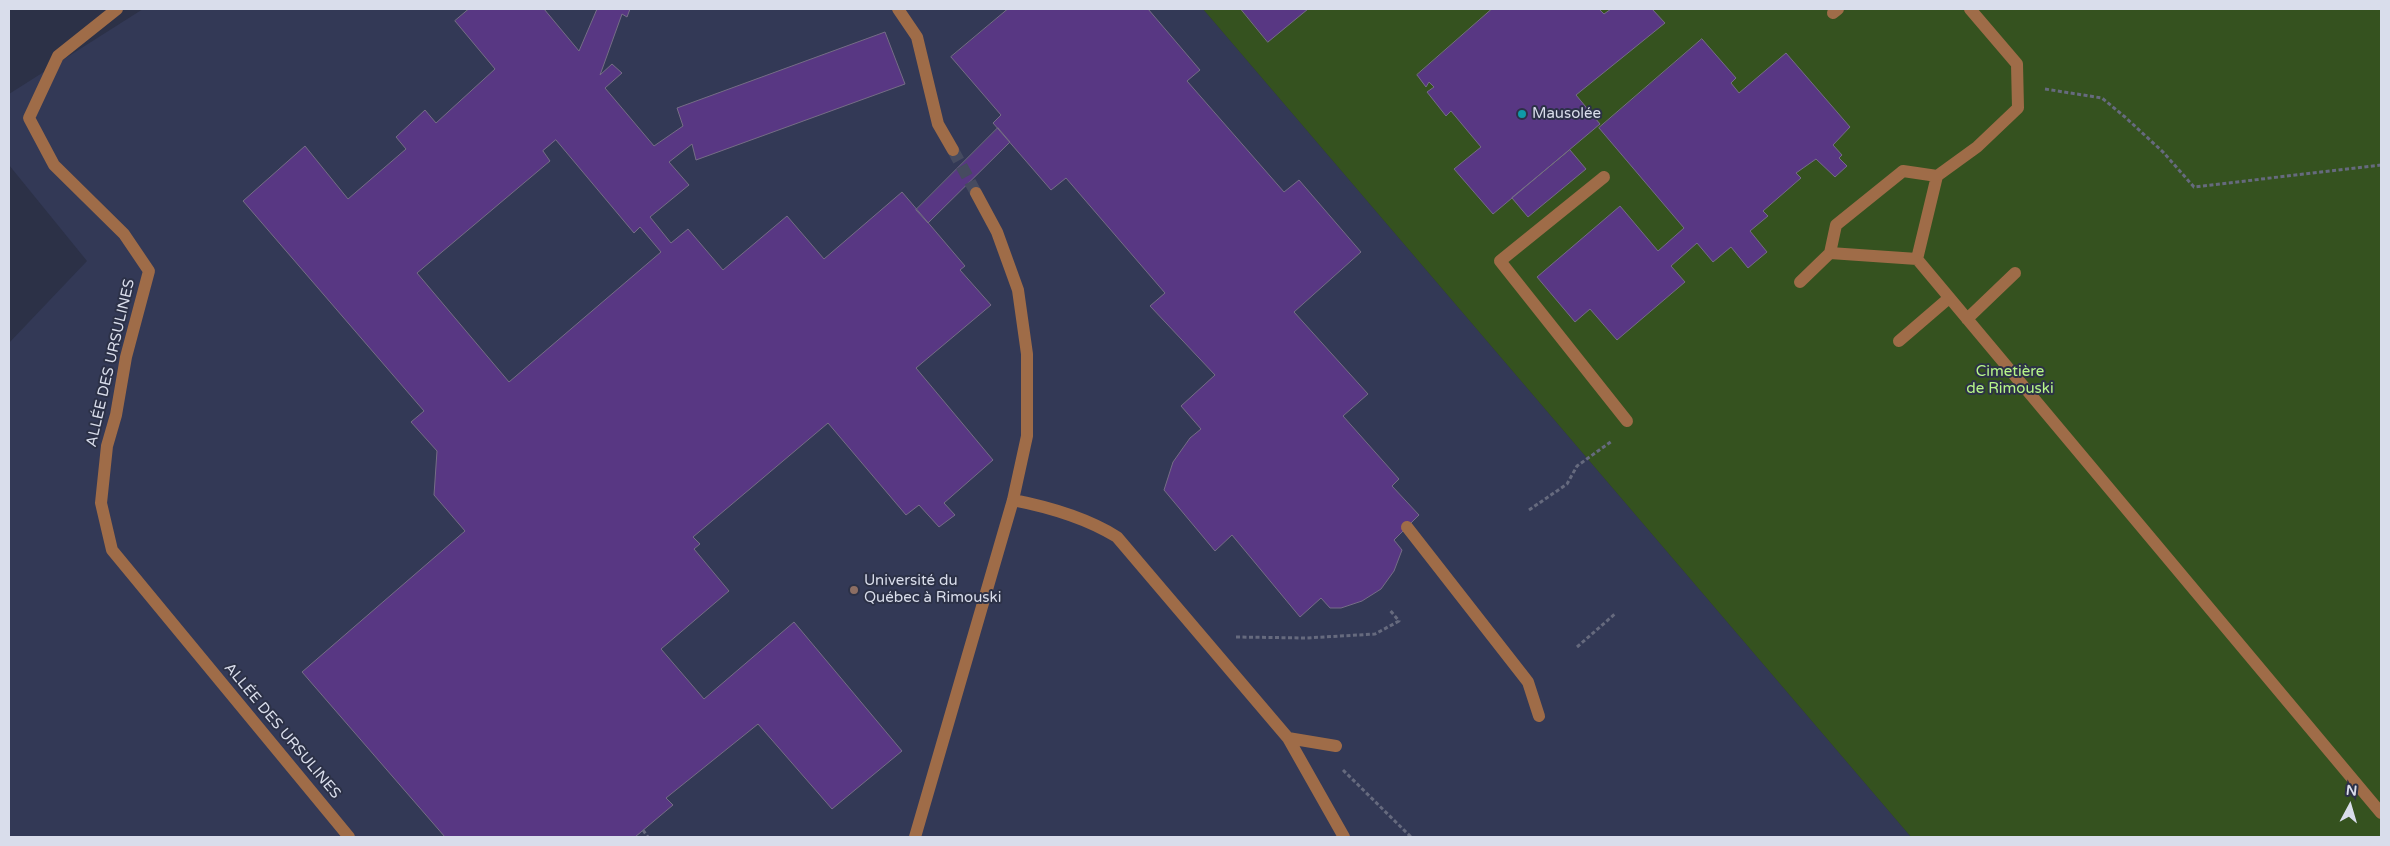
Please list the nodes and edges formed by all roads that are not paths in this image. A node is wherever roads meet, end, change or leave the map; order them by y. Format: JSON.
{"nodes":[{"id":1,"x":117,"y":9,"type":"edge"},
{"id":2,"x":898,"y":9,"type":"edge"},
{"id":3,"x":1970,"y":9,"type":"edge"},
{"id":4,"x":953,"y":150,"type":"tunnel mouth"},
{"id":5,"x":1937,"y":176,"type":"junction"},
{"id":6,"x":1604,"y":177,"type":"dead end"},
{"id":7,"x":976,"y":193,"type":"tunnel mouth"},
{"id":8,"x":1830,"y":253,"type":"junction"},
{"id":9,"x":1918,"y":259,"type":"junction"},
{"id":10,"x":2015,"y":273,"type":"dead end"},
{"id":11,"x":1800,"y":282,"type":"dead end"},
{"id":12,"x":1949,"y":298,"type":"junction"},
{"id":13,"x":1966,"y":319,"type":"junction"},
{"id":14,"x":1899,"y":341,"type":"dead end"},
{"id":15,"x":1627,"y":421,"type":"dead end"},
{"id":16,"x":1013,"y":500,"type":"junction"},
{"id":17,"x":1406,"y":527,"type":"dead end"},
{"id":18,"x":1539,"y":716,"type":"dead end"},
{"id":19,"x":1288,"y":738,"type":"junction"},
{"id":20,"x":1336,"y":746,"type":"dead end"},
{"id":21,"x":2381,"y":813,"type":"edge"},
{"id":22,"x":349,"y":837,"type":"edge"},
{"id":23,"x":915,"y":837,"type":"edge"},
{"id":24,"x":1344,"y":837,"type":"edge"}],
"edges":[{"from":1,"to":22,"type":"street","name":"ALLÉE DES URSULINES"},
{"from":2,"to":4,"type":"street"},
{"from":3,"to":5,"type":"street"},
{"from":5,"to":8,"type":"street"},
{"from":5,"to":9,"type":"street"},
{"from":6,"to":15,"type":"street"},
{"from":7,"to":16,"type":"street"},
{"from":8,"to":9,"type":"street"},
{"from":8,"to":11,"type":"street"},
{"from":9,"to":12,"type":"street"},
{"from":10,"to":13,"type":"street"},
{"from":12,"to":13,"type":"street"},
{"from":12,"to":14,"type":"street"},
{"from":13,"to":21,"type":"street"},
{"from":16,"to":19,"type":"street"},
{"from":16,"to":23,"type":"street"},
{"from":17,"to":18,"type":"street"},
{"from":19,"to":20,"type":"street"},
{"from":19,"to":24,"type":"street"}]}
